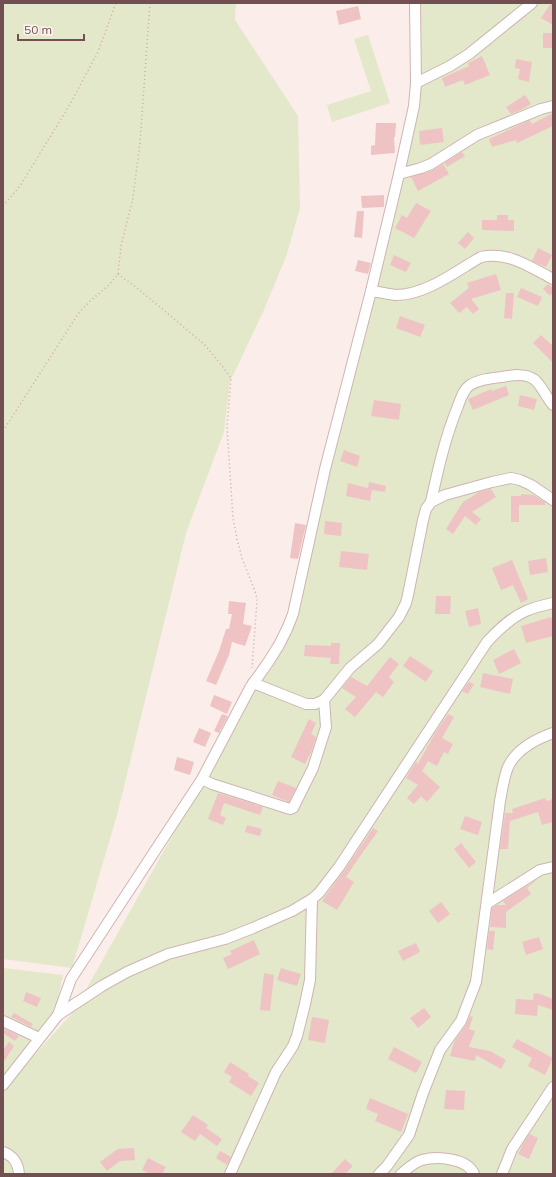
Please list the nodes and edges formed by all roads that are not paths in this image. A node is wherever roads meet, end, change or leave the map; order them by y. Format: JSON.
{"nodes":[{"id":1,"x":415,"y":3,"type":"edge"},
{"id":2,"x":532,"y":3,"type":"edge"},
{"id":3,"x":416,"y":83,"type":"junction"},
{"id":4,"x":553,"y":106,"type":"edge"},
{"id":5,"x":399,"y":174,"type":"junction"},
{"id":6,"x":553,"y":279,"type":"edge"},
{"id":7,"x":371,"y":291,"type":"junction"},
{"id":8,"x":553,"y":404,"type":"edge"},
{"id":9,"x":553,"y":500,"type":"edge"},
{"id":10,"x":432,"y":502,"type":"junction"},
{"id":11,"x":553,"y":603,"type":"edge"},
{"id":12,"x":253,"y":683,"type":"junction"},
{"id":13,"x":324,"y":700,"type":"junction"},
{"id":14,"x":553,"y":732,"type":"edge"},
{"id":15,"x":202,"y":779,"type":"junction"},
{"id":16,"x":553,"y":867,"type":"edge"},
{"id":17,"x":312,"y":899,"type":"junction"},
{"id":18,"x":488,"y":903,"type":"junction"},
{"id":19,"x":58,"y":1015,"type":"junction"},
{"id":20,"x":3,"y":1021,"type":"edge"},
{"id":21,"x":39,"y":1038,"type":"junction"},
{"id":22,"x":3,"y":1085,"type":"edge"},
{"id":23,"x":553,"y":1087,"type":"edge"},
{"id":24,"x":3,"y":1152,"type":"edge"},
{"id":25,"x":19,"y":1174,"type":"edge"},
{"id":26,"x":230,"y":1174,"type":"edge"},
{"id":27,"x":379,"y":1174,"type":"edge"},
{"id":28,"x":401,"y":1174,"type":"edge"},
{"id":29,"x":474,"y":1174,"type":"edge"},
{"id":30,"x":502,"y":1174,"type":"edge"}],
"edges":[{"from":1,"to":3,"type":"street"},
{"from":2,"to":3,"type":"street"},
{"from":3,"to":5,"type":"street"},
{"from":4,"to":5,"type":"street"},
{"from":5,"to":7,"type":"street"},
{"from":6,"to":7,"type":"street"},
{"from":7,"to":12,"type":"street"},
{"from":8,"to":10,"type":"street"},
{"from":9,"to":10,"type":"street"},
{"from":10,"to":13,"type":"street"},
{"from":11,"to":17,"type":"street"},
{"from":12,"to":13,"type":"street"},
{"from":12,"to":15,"type":"street"},
{"from":13,"to":15,"type":"street"},
{"from":14,"to":18,"type":"street"},
{"from":15,"to":19,"type":"street"},
{"from":16,"to":18,"type":"street"},
{"from":17,"to":19,"type":"street"},
{"from":17,"to":26,"type":"street"},
{"from":18,"to":27,"type":"street"},
{"from":19,"to":21,"type":"street"},
{"from":20,"to":21,"type":"street"},
{"from":21,"to":22,"type":"street"},
{"from":23,"to":30,"type":"street"},
{"from":24,"to":25,"type":"street"},
{"from":28,"to":29,"type":"street"}]}
